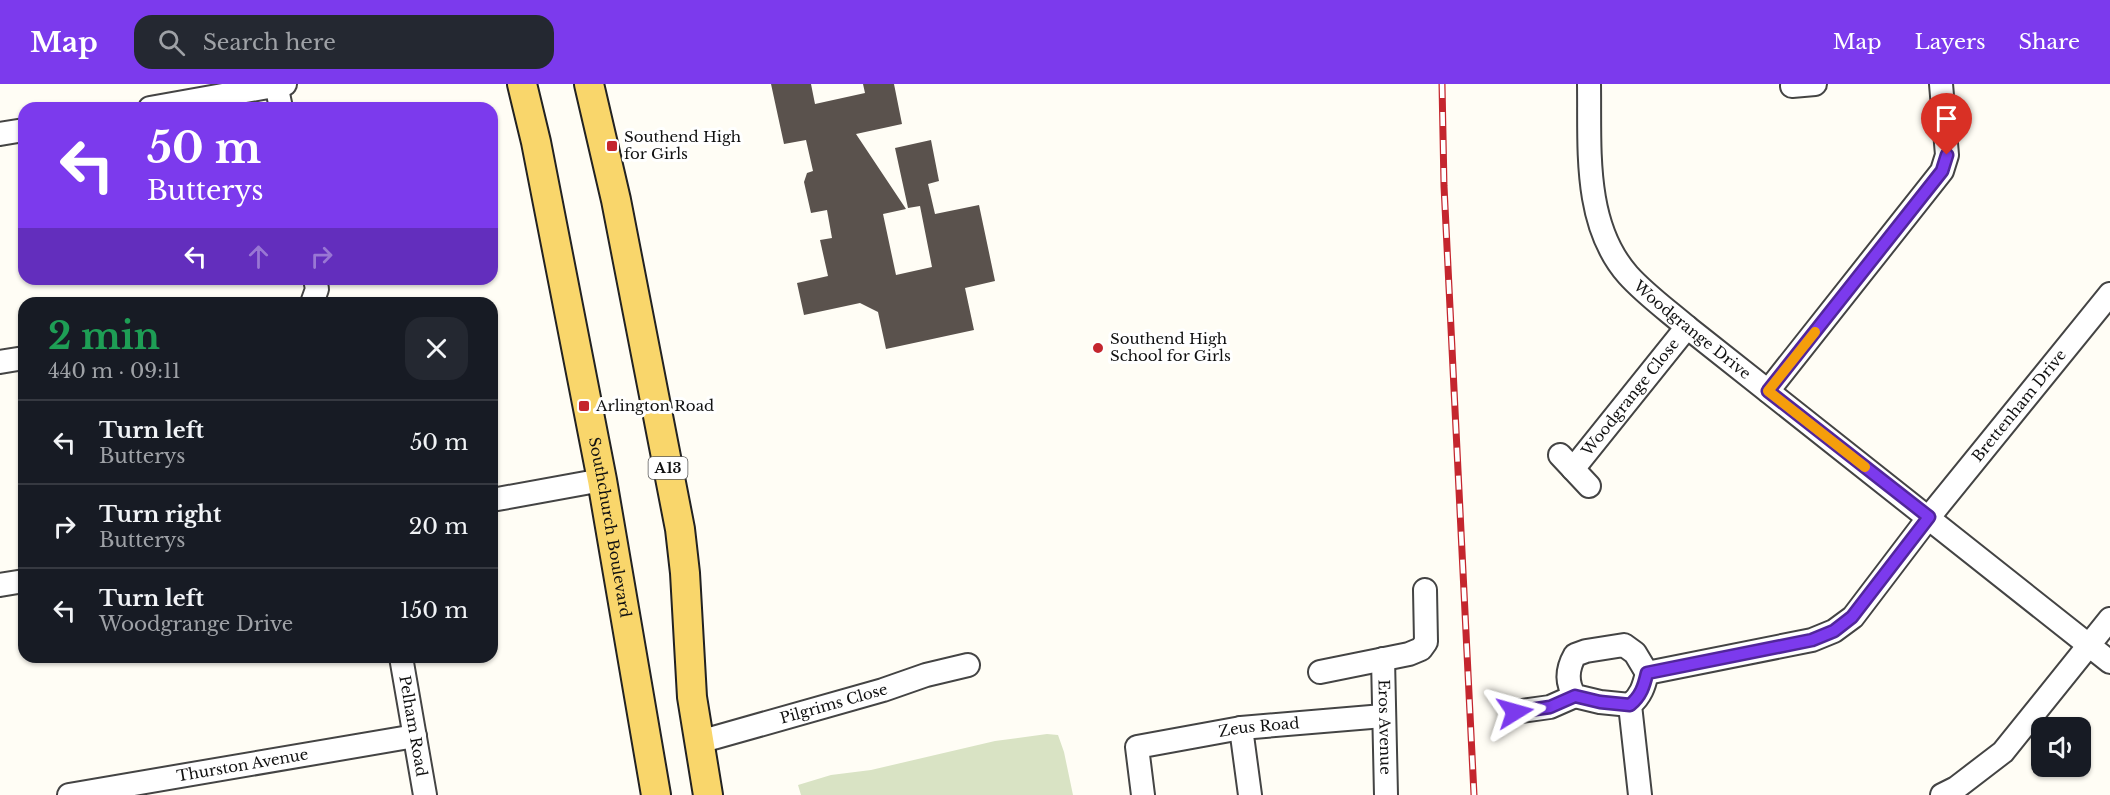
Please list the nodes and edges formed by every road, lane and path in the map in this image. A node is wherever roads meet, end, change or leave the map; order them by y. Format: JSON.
{"nodes":[{"id":1,"x":522,"y":84,"type":"edge"},
{"id":2,"x":589,"y":84,"type":"edge"},
{"id":3,"x":1589,"y":84,"type":"edge"},
{"id":4,"x":1815,"y":84,"type":"edge"},
{"id":5,"x":1941,"y":84,"type":"edge"},
{"id":6,"x":1792,"y":86,"type":"dead end"},
{"id":7,"x":279,"y":91,"type":"edge"},
{"id":8,"x":196,"y":102,"type":"edge"},
{"id":9,"x":18,"y":131,"type":"edge"},
{"id":10,"x":0,"y":134,"type":"edge"},
{"id":11,"x":2110,"y":294,"type":"edge"},
{"id":12,"x":1687,"y":327,"type":"junction"},
{"id":13,"x":18,"y":359,"type":"edge"},
{"id":14,"x":0,"y":362,"type":"edge"},
{"id":15,"x":1768,"y":391,"type":"junction"},
{"id":16,"x":602,"y":480,"type":"junction"},
{"id":17,"x":1588,"y":486,"type":"dead end"},
{"id":18,"x":498,"y":499,"type":"edge"},
{"id":19,"x":1929,"y":517,"type":"junction"},
{"id":20,"x":18,"y":582,"type":"edge"},
{"id":21,"x":0,"y":585,"type":"edge"},
{"id":22,"x":1425,"y":590,"type":"dead end"},
{"id":23,"x":2110,"y":619,"type":"edge"},
{"id":24,"x":2089,"y":645,"type":"junction"},
{"id":25,"x":1383,"y":659,"type":"junction"},
{"id":26,"x":2110,"y":662,"type":"edge"},
{"id":27,"x":402,"y":663,"type":"edge"},
{"id":28,"x":968,"y":665,"type":"dead end"},
{"id":29,"x":1320,"y":672,"type":"dead end"},
{"id":30,"x":1647,"y":673,"type":"junction"},
{"id":31,"x":1575,"y":696,"type":"junction"},
{"id":32,"x":1630,"y":705,"type":"junction"},
{"id":33,"x":1515,"y":712,"type":"dead end"},
{"id":34,"x":1383,"y":716,"type":"junction"},
{"id":35,"x":1241,"y":728,"type":"junction"},
{"id":36,"x":415,"y":736,"type":"junction"},
{"id":37,"x":699,"y":742,"type":"junction"},
{"id":38,"x":1952,"y":793,"type":"edge"},
{"id":39,"x":69,"y":795,"type":"edge"},
{"id":40,"x":425,"y":795,"type":"edge"},
{"id":41,"x":656,"y":795,"type":"edge"},
{"id":42,"x":708,"y":795,"type":"edge"},
{"id":43,"x":1143,"y":795,"type":"edge"},
{"id":44,"x":1250,"y":795,"type":"edge"},
{"id":45,"x":1386,"y":795,"type":"edge"},
{"id":46,"x":1640,"y":795,"type":"edge"}],
"edges":[{"from":1,"to":16,"type":"main road","name":"Southchurch Boulevard"},
{"from":2,"to":37,"type":"main road","number":"A13"},
{"from":3,"to":12,"type":"street","name":"Woodgrange Drive"},
{"from":4,"to":6,"type":"street"},
{"from":5,"to":15,"type":"street"},
{"from":7,"to":8,"type":"street"},
{"from":9,"to":10,"type":"street"},
{"from":11,"to":19,"type":"street","name":"Brettenham Drive"},
{"from":12,"to":15,"type":"street","name":"Woodgrange Drive"},
{"from":12,"to":17,"type":"street","name":"Woodgrange Close"},
{"from":13,"to":14,"type":"street"},
{"from":15,"to":19,"type":"street","name":"Woodgrange Drive"},
{"from":16,"to":18,"type":"street"},
{"from":16,"to":41,"type":"main road","name":"Southchurch Boulevard"},
{"from":19,"to":24,"type":"street","name":"Woodgrange Drive"},
{"from":19,"to":30,"type":"street","name":"Brettenham Drive"},
{"from":20,"to":21,"type":"street"},
{"from":22,"to":25,"type":"street","name":"Eros Avenue"},
{"from":23,"to":24,"type":"street"},
{"from":24,"to":26,"type":"street","name":"Woodgrange Drive"},
{"from":24,"to":38,"type":"street"},
{"from":25,"to":29,"type":"street","name":"Eros Avenue"},
{"from":25,"to":34,"type":"street","name":"Eros Avenue"},
{"from":27,"to":36,"type":"street","name":"Pelham Road"},
{"from":28,"to":37,"type":"street","name":"Pilgrims Close"},
{"from":30,"to":31,"type":"street"},
{"from":30,"to":32,"type":"street"},
{"from":31,"to":32,"type":"street"},
{"from":31,"to":33,"type":"street"},
{"from":32,"to":46,"type":"street"},
{"from":34,"to":35,"type":"street","name":"Zeus Road"},
{"from":34,"to":45,"type":"street","name":"Eros Avenue"},
{"from":35,"to":43,"type":"street","name":"Zeus Road"},
{"from":35,"to":44,"type":"street"},
{"from":36,"to":39,"type":"street","name":"Thurston Avenue"},
{"from":36,"to":40,"type":"street","name":"Pelham Road"},
{"from":37,"to":42,"type":"main road","number":"A13"}]}
